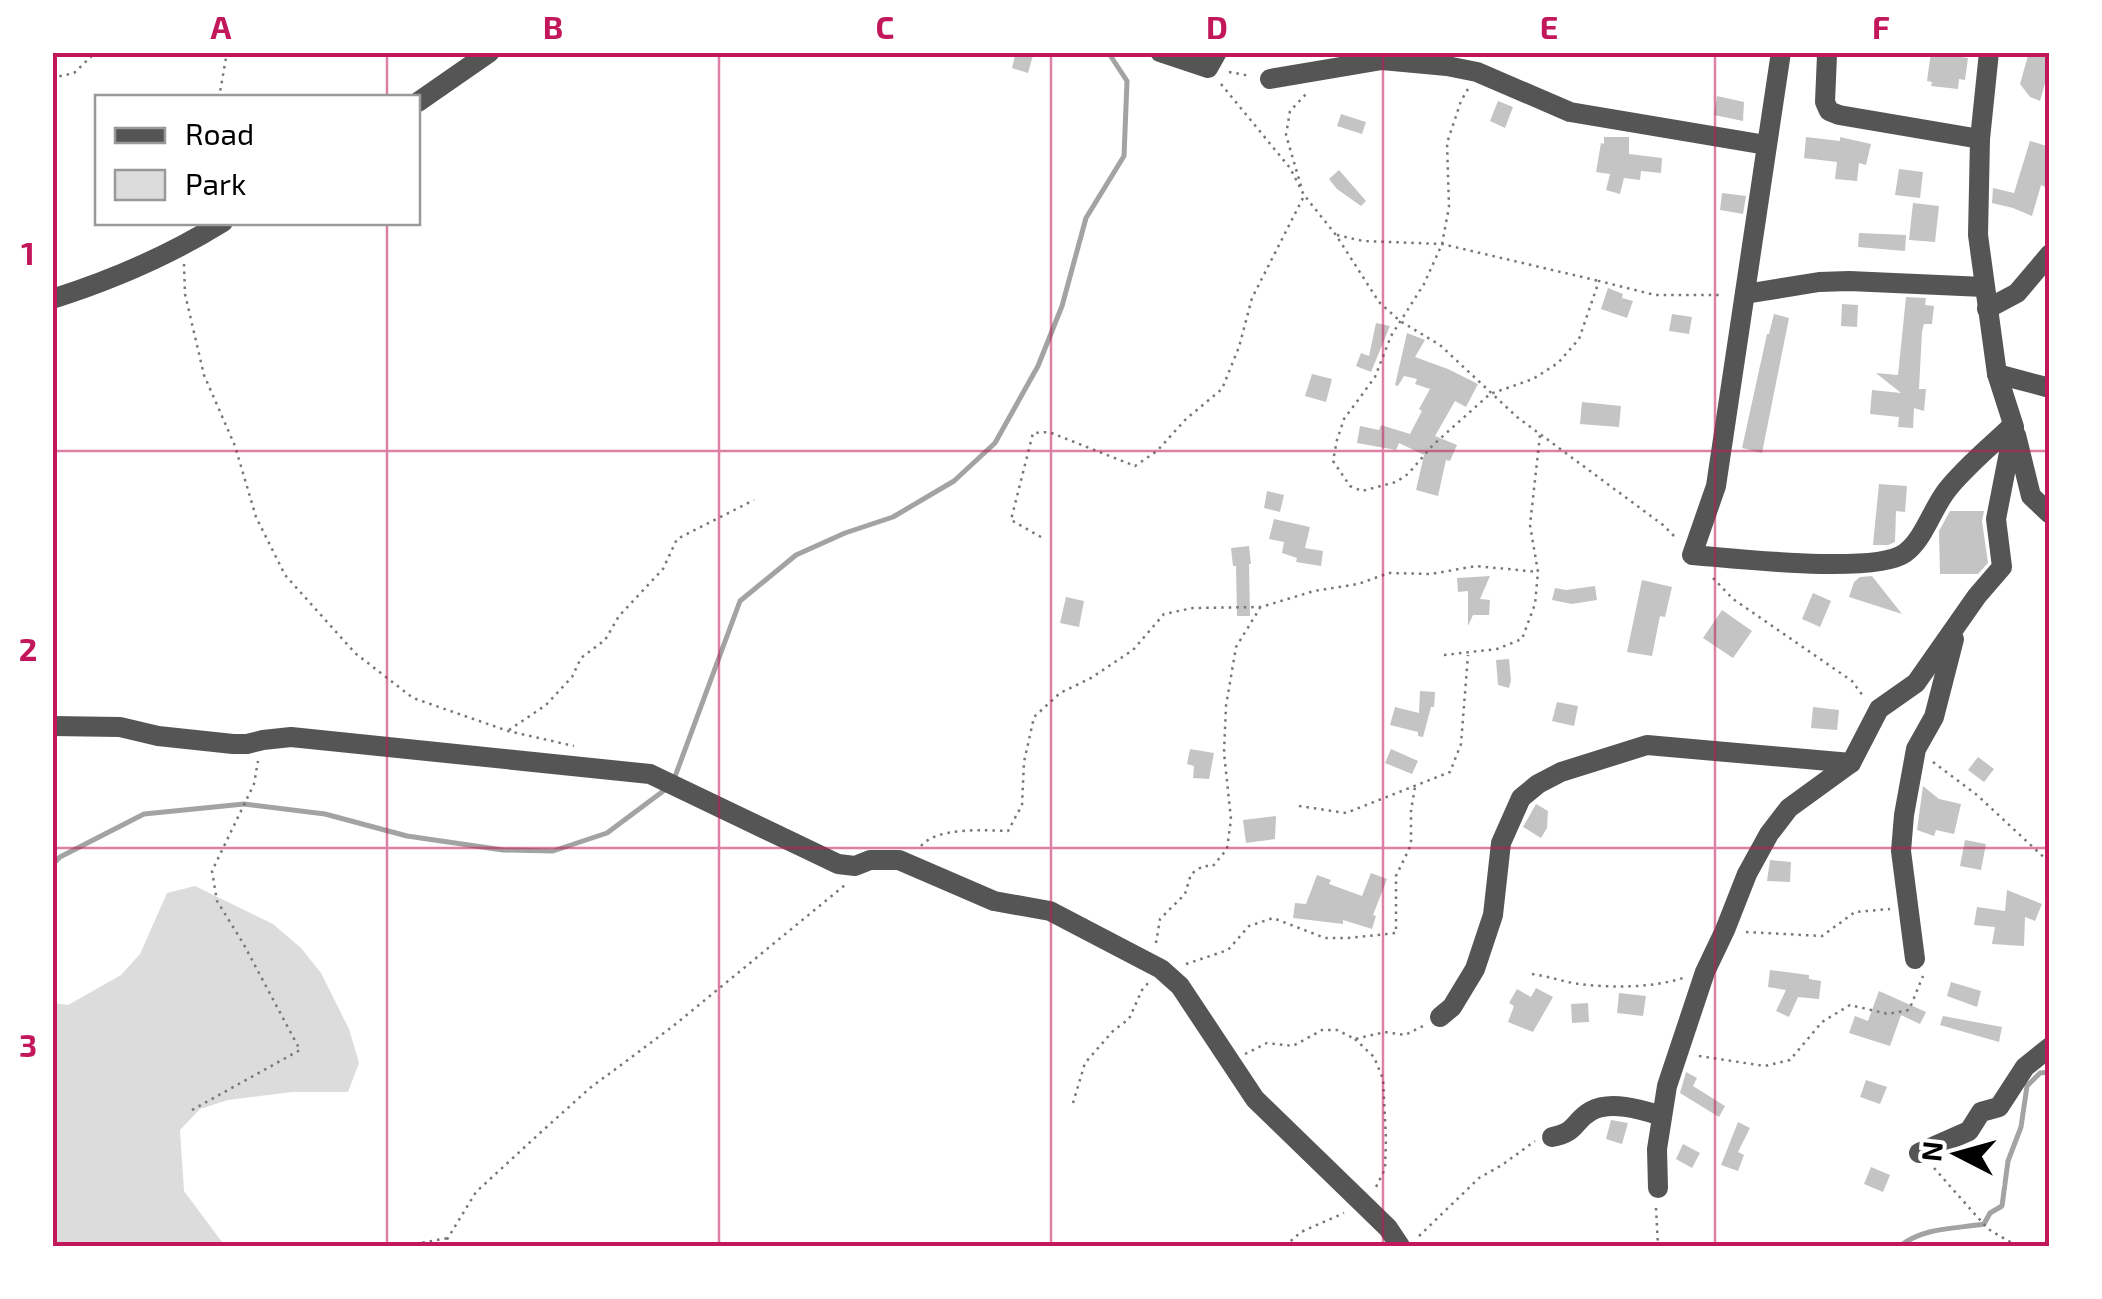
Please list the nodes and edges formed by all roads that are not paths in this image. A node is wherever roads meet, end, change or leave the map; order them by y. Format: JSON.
{"nodes":[{"id":1,"x":490,"y":52,"type":"edge"},
{"id":2,"x":1160,"y":52,"type":"edge"},
{"id":3,"x":1781,"y":52,"type":"edge"},
{"id":4,"x":1825,"y":52,"type":"edge"},
{"id":5,"x":1989,"y":52,"type":"edge"},
{"id":6,"x":1213,"y":60,"type":"edge"},
{"id":7,"x":1270,"y":79,"type":"road end"},
{"id":8,"x":420,"y":101,"type":"edge"},
{"id":9,"x":1980,"y":139,"type":"junction"},
{"id":10,"x":1766,"y":145,"type":"junction"},
{"id":11,"x":218,"y":225,"type":"edge"},
{"id":12,"x":2050,"y":254,"type":"edge"},
{"id":13,"x":1984,"y":287,"type":"junction"},
{"id":14,"x":1745,"y":294,"type":"junction"},
{"id":15,"x":52,"y":299,"type":"edge"},
{"id":16,"x":1987,"y":309,"type":"junction"},
{"id":17,"x":1997,"y":374,"type":"junction"},
{"id":18,"x":2050,"y":388,"type":"edge"},
{"id":19,"x":2013,"y":426,"type":"junction"},
{"id":20,"x":2050,"y":514,"type":"edge"},
{"id":21,"x":1959,"y":623,"type":"junction"},
{"id":22,"x":52,"y":726,"type":"edge"},
{"id":23,"x":1851,"y":763,"type":"junction"},
{"id":24,"x":1914,"y":959,"type":"road end"},
{"id":25,"x":1440,"y":1017,"type":"road end"},
{"id":26,"x":2050,"y":1048,"type":"edge"},
{"id":27,"x":1662,"y":1116,"type":"junction"},
{"id":28,"x":1552,"y":1138,"type":"road end"},
{"id":29,"x":1918,"y":1152,"type":"road end"},
{"id":30,"x":1658,"y":1188,"type":"road end"},
{"id":31,"x":1400,"y":1246,"type":"edge"}],
"edges":[{"from":1,"to":8,"type":"street"},
{"from":2,"to":6,"type":"street"},
{"from":3,"to":10,"type":"street"},
{"from":4,"to":9,"type":"street"},
{"from":5,"to":9,"type":"street"},
{"from":7,"to":10,"type":"street"},
{"from":9,"to":13,"type":"street"},
{"from":10,"to":14,"type":"street"},
{"from":11,"to":15,"type":"street"},
{"from":12,"to":16,"type":"street"},
{"from":13,"to":14,"type":"street"},
{"from":13,"to":16,"type":"street"},
{"from":14,"to":19,"type":"street"},
{"from":16,"to":17,"type":"street"},
{"from":17,"to":18,"type":"street"},
{"from":17,"to":19,"type":"street"},
{"from":19,"to":20,"type":"street"},
{"from":19,"to":21,"type":"street"},
{"from":21,"to":23,"type":"street"},
{"from":21,"to":24,"type":"street"},
{"from":22,"to":31,"type":"street"},
{"from":23,"to":25,"type":"street"},
{"from":23,"to":27,"type":"street"},
{"from":26,"to":29,"type":"street"},
{"from":27,"to":28,"type":"street"},
{"from":27,"to":30,"type":"street"}]}
